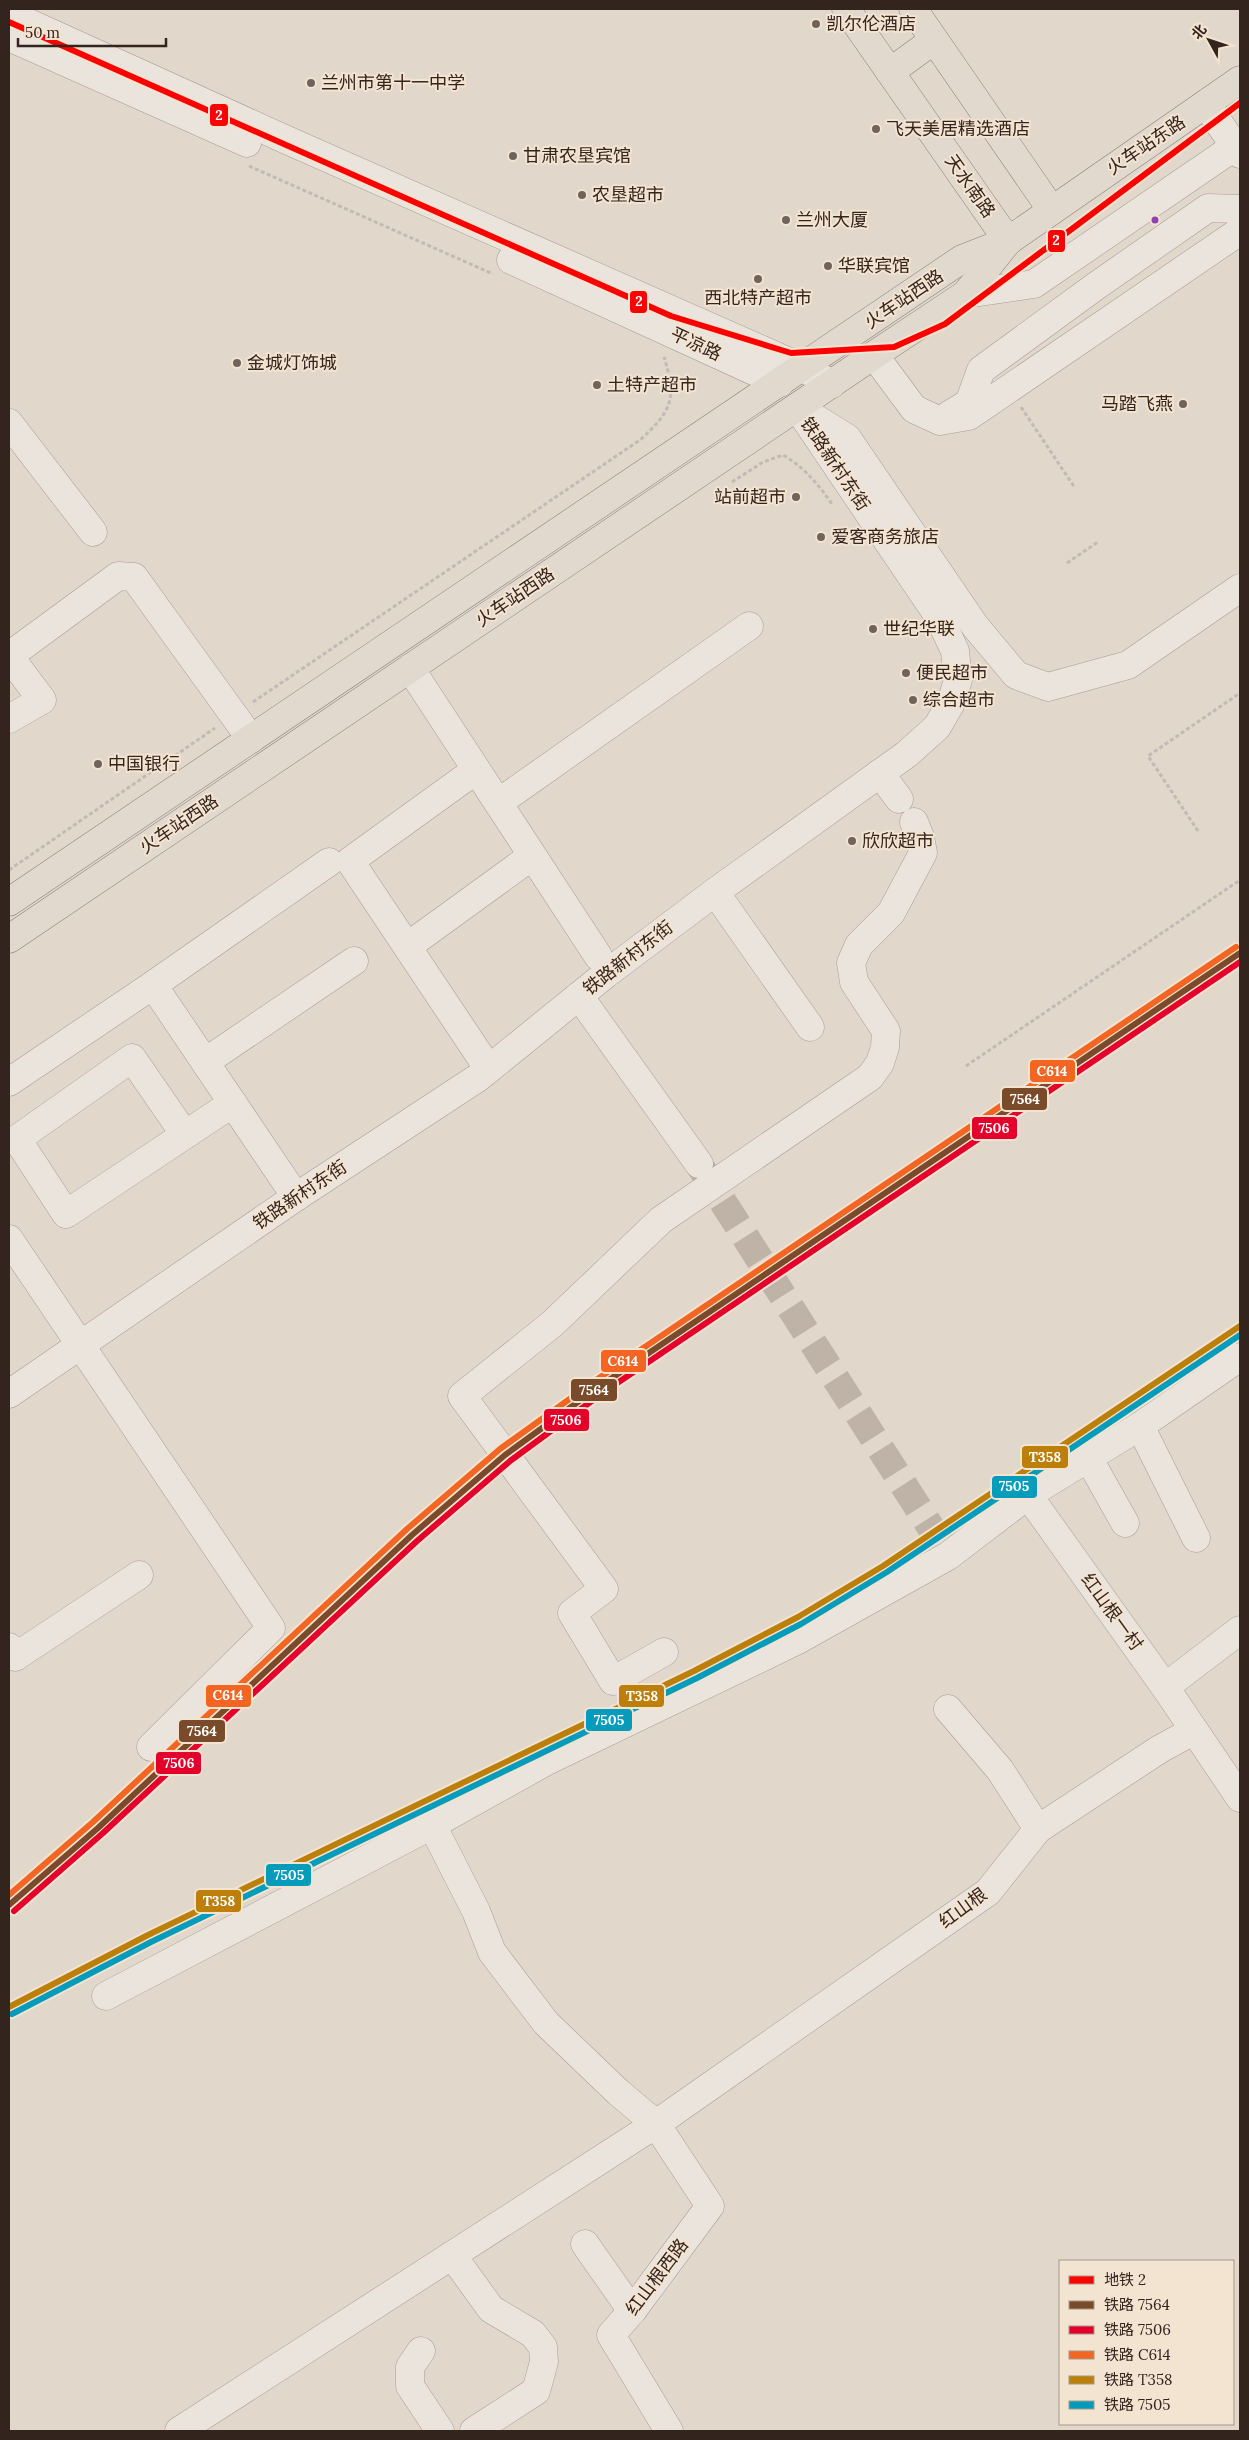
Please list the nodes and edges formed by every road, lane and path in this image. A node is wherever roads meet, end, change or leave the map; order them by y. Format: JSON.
{"nodes":[{"id":1,"x":846,"y":9,"type":"edge"},
{"id":2,"x":913,"y":9,"type":"edge"},
{"id":3,"x":9,"y":14,"type":"edge"},
{"id":4,"x":9,"y":37,"type":"edge"},
{"id":5,"x":934,"y":40,"type":"junction"},
{"id":6,"x":890,"y":72,"type":"junction"},
{"id":7,"x":1240,"y":80,"type":"edge"},
{"id":8,"x":1206,"y":104,"type":"junction"},
{"id":9,"x":1238,"y":148,"type":"edge"},
{"id":10,"x":245,"y":164,"type":"dead end"},
{"id":11,"x":1051,"y":209,"type":"junction"},
{"id":12,"x":1240,"y":209,"type":"edge"},
{"id":13,"x":1240,"y":231,"type":"edge"},
{"id":14,"x":1008,"y":241,"type":"junction"},
{"id":15,"x":500,"y":277,"type":"dead end"},
{"id":16,"x":966,"y":294,"type":"junction"},
{"id":17,"x":658,"y":351,"type":"dead end"},
{"id":18,"x":874,"y":356,"type":"junction"},
{"id":19,"x":803,"y":368,"type":"junction"},
{"id":20,"x":780,"y":382,"type":"junction"},
{"id":21,"x":832,"y":384,"type":"junction"},
{"id":22,"x":1020,"y":405,"type":"dead end"},
{"id":23,"x":797,"y":407,"type":"junction"},
{"id":24,"x":940,"y":421,"type":"junction"},
{"id":25,"x":9,"y":423,"type":"edge"},
{"id":26,"x":1075,"y":488,"type":"dead end"},
{"id":27,"x":93,"y":532,"type":"dead end"},
{"id":28,"x":1098,"y":542,"type":"dead end"},
{"id":29,"x":1067,"y":563,"type":"dead end"},
{"id":30,"x":1240,"y":588,"type":"edge"},
{"id":31,"x":749,"y":626,"type":"dead end"},
{"id":32,"x":410,"y":668,"type":"junction"},
{"id":33,"x":1240,"y":693,"type":"edge"},
{"id":34,"x":234,"y":715,"type":"junction"},
{"id":35,"x":9,"y":719,"type":"edge"},
{"id":36,"x":251,"y":739,"type":"junction"},
{"id":37,"x":476,"y":770,"type":"junction"},
{"id":38,"x":880,"y":773,"type":"junction"},
{"id":39,"x":900,"y":799,"type":"dead end"},
{"id":40,"x":498,"y":803,"type":"junction"},
{"id":41,"x":914,"y":822,"type":"dead end"},
{"id":42,"x":1198,"y":831,"type":"dead end"},
{"id":43,"x":532,"y":856,"type":"junction"},
{"id":44,"x":330,"y":862,"type":"dead end"},
{"id":45,"x":9,"y":870,"type":"edge"},
{"id":46,"x":1240,"y":880,"type":"edge"},
{"id":47,"x":715,"y":892,"type":"junction"},
{"id":48,"x":9,"y":902,"type":"edge"},
{"id":49,"x":9,"y":939,"type":"edge"},
{"id":50,"x":408,"y":946,"type":"junction"},
{"id":51,"x":598,"y":956,"type":"dead end"},
{"id":52,"x":354,"y":961,"type":"dead end"},
{"id":53,"x":153,"y":984,"type":"junction"},
{"id":54,"x":579,"y":996,"type":"junction"},
{"id":55,"x":810,"y":1027,"type":"dead end"},
{"id":56,"x":205,"y":1062,"type":"junction"},
{"id":57,"x":966,"y":1066,"type":"dead end"},
{"id":58,"x":488,"y":1068,"type":"junction"},
{"id":59,"x":9,"y":1082,"type":"edge"},
{"id":60,"x":232,"y":1103,"type":"junction"},
{"id":61,"x":185,"y":1135,"type":"junction"},
{"id":62,"x":699,"y":1164,"type":"tunnel mouth"},
{"id":63,"x":296,"y":1197,"type":"junction"},
{"id":64,"x":9,"y":1239,"type":"edge"},
{"id":65,"x":81,"y":1344,"type":"junction"},
{"id":66,"x":1240,"y":1356,"type":"edge"},
{"id":67,"x":9,"y":1394,"type":"edge"},
{"id":68,"x":1140,"y":1426,"type":"junction"},
{"id":69,"x":1089,"y":1459,"type":"junction"},
{"id":70,"x":1028,"y":1496,"type":"junction"},
{"id":71,"x":1125,"y":1522,"type":"dead end"},
{"id":72,"x":1196,"y":1538,"type":"dead end"},
{"id":73,"x":139,"y":1575,"type":"dead end"},
{"id":74,"x":1240,"y":1630,"type":"edge"},
{"id":75,"x":9,"y":1647,"type":"edge"},
{"id":76,"x":664,"y":1652,"type":"dead end"},
{"id":77,"x":1165,"y":1687,"type":"junction"},
{"id":78,"x":948,"y":1709,"type":"dead end"},
{"id":79,"x":1193,"y":1731,"type":"junction"},
{"id":80,"x":150,"y":1747,"type":"dead end"},
{"id":81,"x":1240,"y":1798,"type":"edge"},
{"id":82,"x":432,"y":1826,"type":"junction"},
{"id":83,"x":1038,"y":1829,"type":"junction"},
{"id":84,"x":106,"y":1996,"type":"dead end"},
{"id":85,"x":656,"y":2124,"type":"junction"},
{"id":86,"x":585,"y":2244,"type":"dead end"},
{"id":87,"x":452,"y":2255,"type":"junction"},
{"id":88,"x":632,"y":2311,"type":"junction"},
{"id":89,"x":421,"y":2351,"type":"dead end"},
{"id":90,"x":179,"y":2431,"type":"edge"},
{"id":91,"x":440,"y":2431,"type":"edge"},
{"id":92,"x":474,"y":2431,"type":"edge"},
{"id":93,"x":669,"y":2431,"type":"edge"}],
"edges":[{"from":1,"to":6,"type":"main road","name":"天水南路"},
{"from":2,"to":5,"type":"main road"},
{"from":3,"to":19,"type":"street","name":"平凉路"},
{"from":4,"to":20,"type":"street","name":"平凉路"},
{"from":5,"to":6,"type":"main road"},
{"from":5,"to":11,"type":"main road"},
{"from":6,"to":14,"type":"main road","name":"天水南路"},
{"from":7,"to":8,"type":"main road","name":"火车站东路"},
{"from":8,"to":9,"type":"street"},
{"from":8,"to":11,"type":"main road","name":"火车站东路"},
{"from":9,"to":16,"type":"street"},
{"from":10,"to":15,"type":"path"},
{"from":11,"to":14,"type":"main road","name":"火车站西路"},
{"from":12,"to":24,"type":"street"},
{"from":13,"to":24,"type":"street"},
{"from":14,"to":16,"type":"main road","name":"火车站西路"},
{"from":14,"to":19,"type":"main road","name":"火车站西路"},
{"from":16,"to":18,"type":"main road","name":"火车站西路"},
{"from":17,"to":34,"type":"path"},
{"from":18,"to":21,"type":"main road","name":"火车站西路"},
{"from":18,"to":24,"type":"street"},
{"from":19,"to":20,"type":"main road","name":"火车站西路"},
{"from":19,"to":21,"type":"street","name":"平凉路"},
{"from":20,"to":23,"type":"main road"},
{"from":20,"to":36,"type":"main road","name":"火车站西路"},
{"from":21,"to":23,"type":"main road","name":"火车站西路"},
{"from":22,"to":26,"type":"path"},
{"from":23,"to":30,"type":"street"},
{"from":23,"to":32,"type":"main road","name":"火车站西路"},
{"from":23,"to":38,"type":"street","name":"铁路新村东街"},
{"from":25,"to":27,"type":"street"},
{"from":28,"to":29,"type":"path"},
{"from":31,"to":40,"type":"street"},
{"from":32,"to":37,"type":"street"},
{"from":32,"to":49,"type":"main road","name":"火车站西路"},
{"from":33,"to":42,"type":"path"},
{"from":34,"to":35,"type":"street"},
{"from":34,"to":36,"type":"street"},
{"from":34,"to":45,"type":"path"},
{"from":36,"to":48,"type":"main road","name":"火车站西路"},
{"from":37,"to":40,"type":"street"},
{"from":37,"to":50,"type":"street"},
{"from":38,"to":39,"type":"street"},
{"from":38,"to":47,"type":"street","name":"铁路新村东街"},
{"from":40,"to":43,"type":"street"},
{"from":41,"to":76,"type":"street"},
{"from":43,"to":50,"type":"street"},
{"from":43,"to":51,"type":"street"},
{"from":44,"to":53,"type":"street"},
{"from":46,"to":57,"type":"path"},
{"from":47,"to":54,"type":"street","name":"铁路新村东街"},
{"from":47,"to":55,"type":"street"},
{"from":50,"to":58,"type":"street"},
{"from":52,"to":56,"type":"street"},
{"from":53,"to":56,"type":"street"},
{"from":53,"to":59,"type":"street"},
{"from":54,"to":58,"type":"street","name":"铁路新村东街"},
{"from":54,"to":62,"type":"street"},
{"from":56,"to":60,"type":"street"},
{"from":58,"to":63,"type":"street","name":"铁路新村东街"},
{"from":60,"to":61,"type":"street"},
{"from":60,"to":63,"type":"street"},
{"from":61,"to":61,"type":"street"},
{"from":63,"to":65,"type":"street","name":"铁路新村东街"},
{"from":64,"to":65,"type":"street"},
{"from":65,"to":67,"type":"street","name":"铁路新村东街"},
{"from":65,"to":80,"type":"street"},
{"from":66,"to":68,"type":"street"},
{"from":68,"to":69,"type":"street"},
{"from":68,"to":72,"type":"street"},
{"from":69,"to":70,"type":"street"},
{"from":69,"to":71,"type":"street"},
{"from":70,"to":77,"type":"street","name":"红山根一村"},
{"from":70,"to":82,"type":"street"},
{"from":73,"to":75,"type":"street"},
{"from":74,"to":77,"type":"street"},
{"from":77,"to":79,"type":"street","name":"红山根一村"},
{"from":78,"to":83,"type":"street"},
{"from":79,"to":81,"type":"street"},
{"from":79,"to":83,"type":"street","name":"红山根"},
{"from":82,"to":84,"type":"street"},
{"from":82,"to":85,"type":"street"},
{"from":83,"to":85,"type":"street","name":"红山根"},
{"from":85,"to":87,"type":"street","name":"红山根"},
{"from":85,"to":88,"type":"street","name":"红山根西路"},
{"from":86,"to":88,"type":"street"},
{"from":87,"to":90,"type":"street","name":"红山根"},
{"from":87,"to":92,"type":"street"},
{"from":88,"to":93,"type":"street","name":"红山根西路"},
{"from":89,"to":91,"type":"street"}]}
